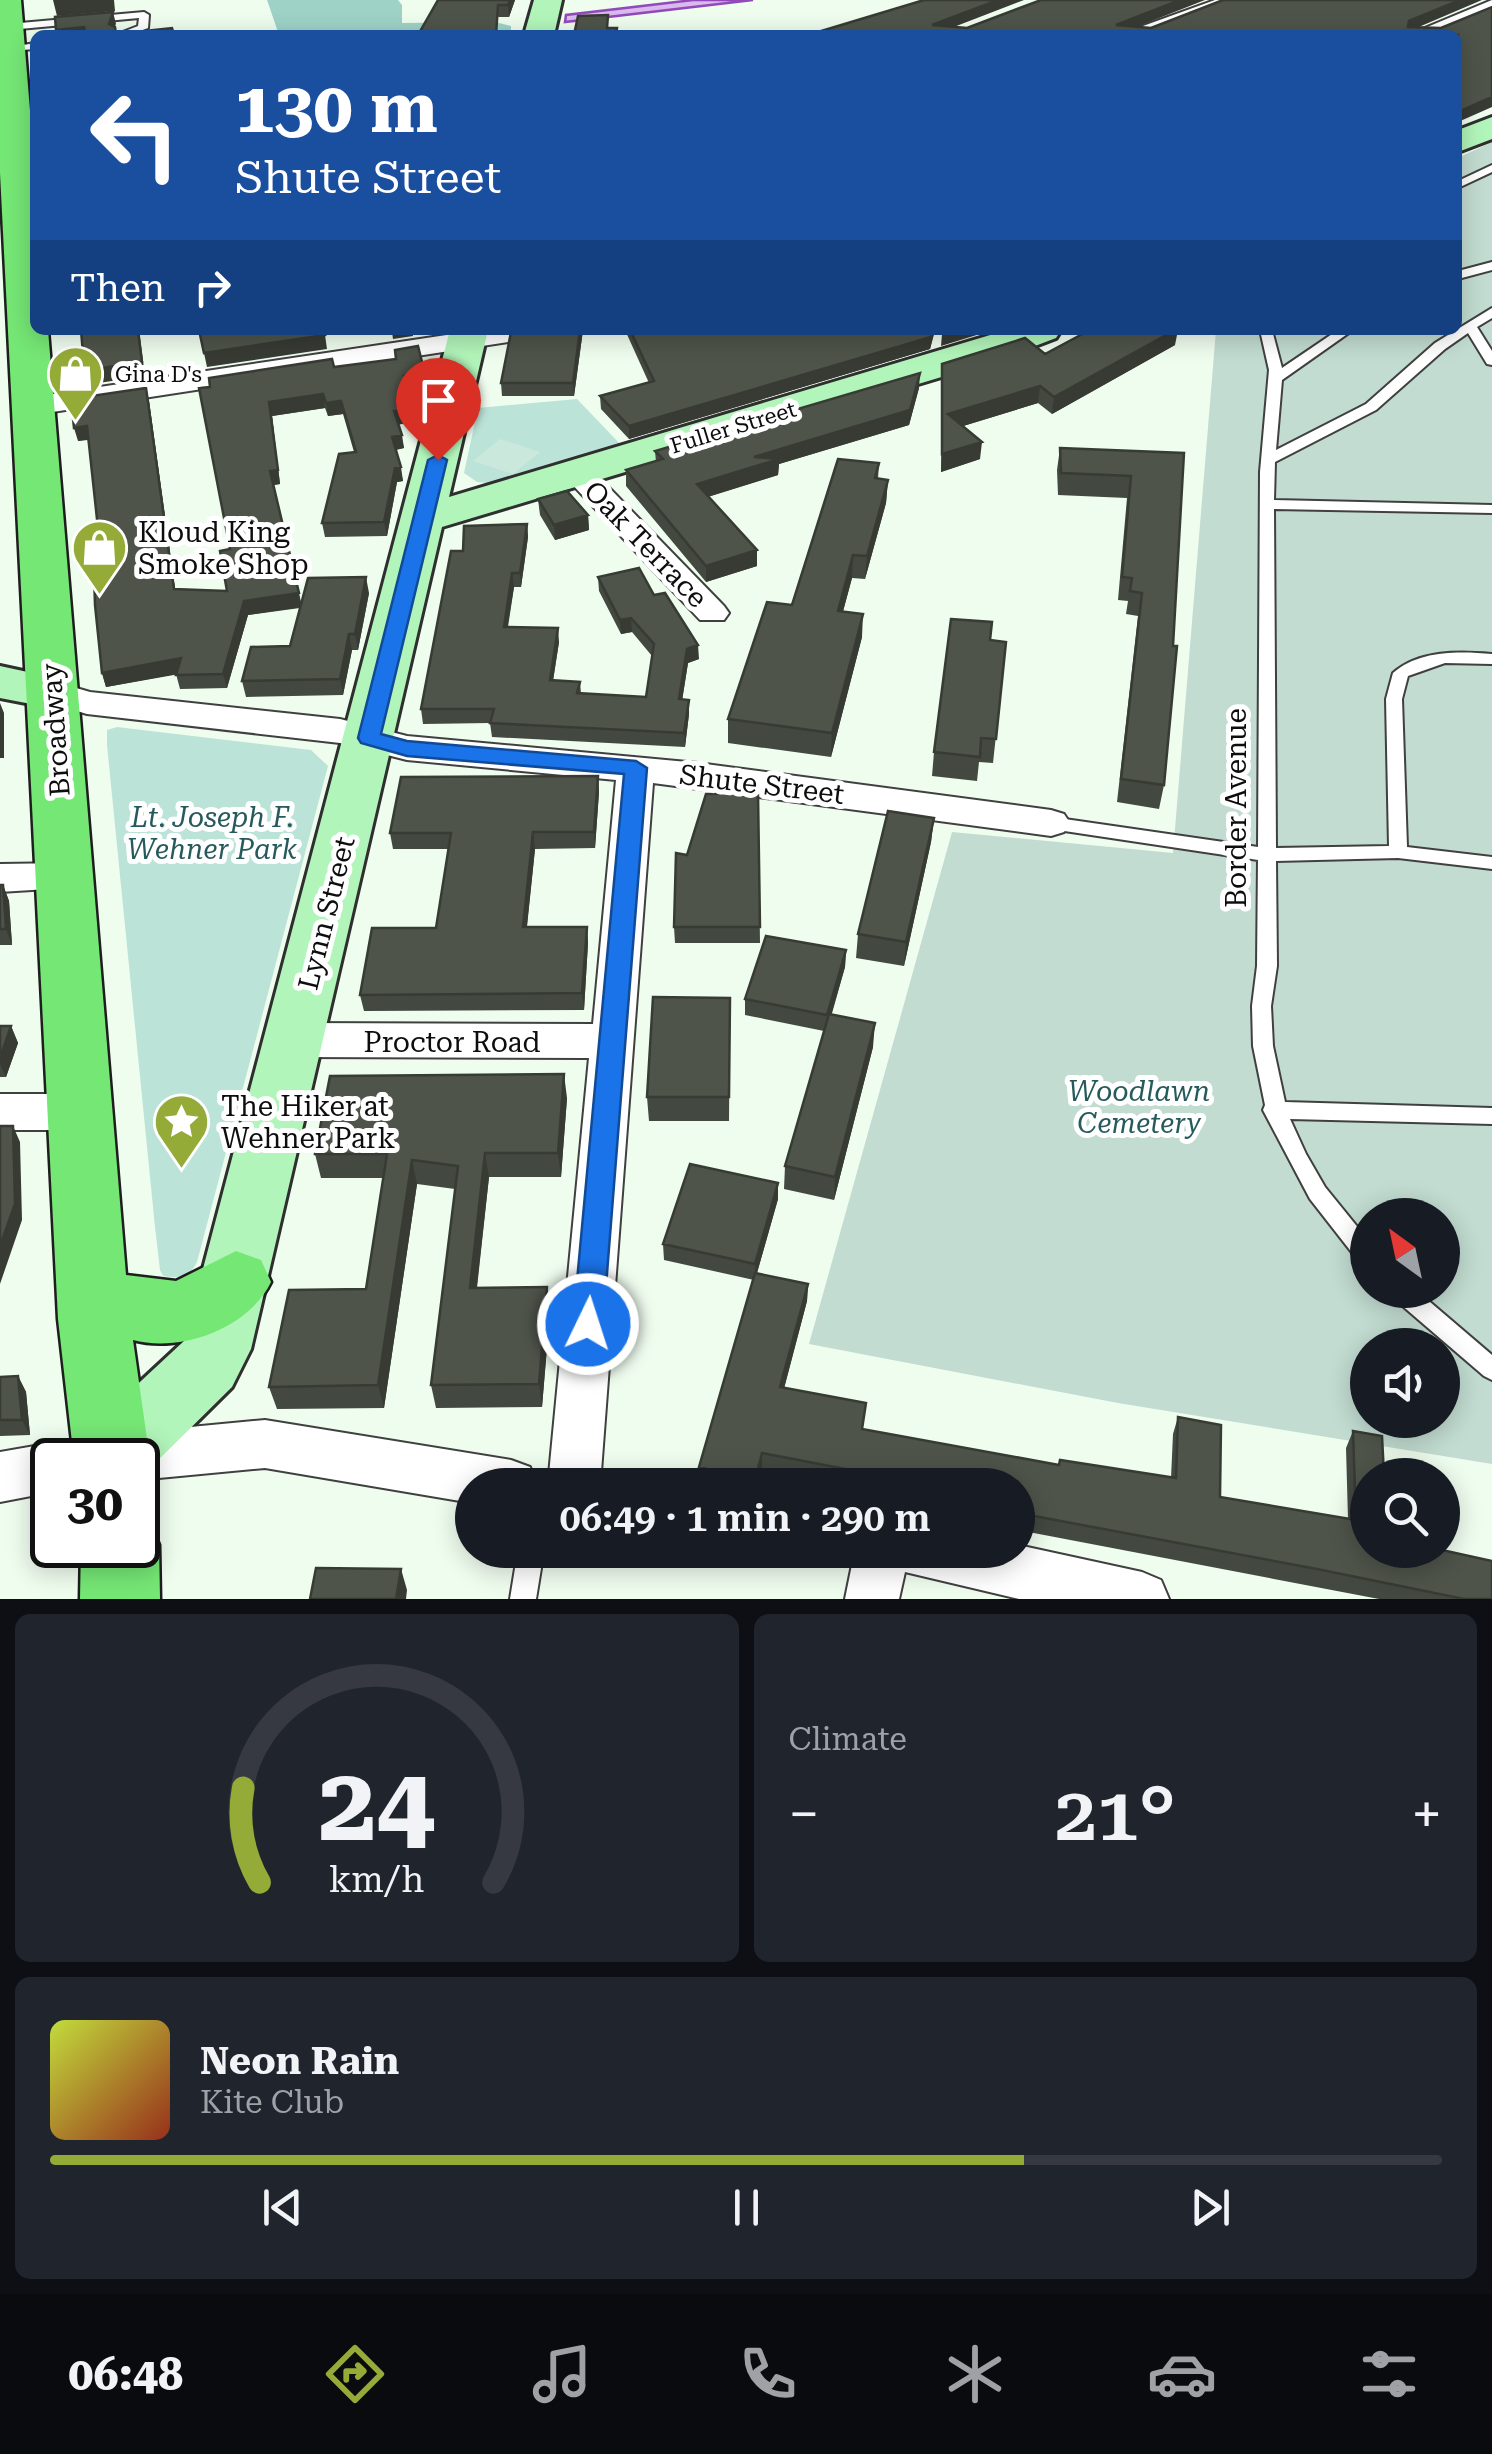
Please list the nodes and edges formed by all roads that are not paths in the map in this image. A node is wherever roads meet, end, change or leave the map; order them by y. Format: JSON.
{"nodes":[{"id":1,"x":548,"y":0,"type":"edge"},
{"id":2,"x":1235,"y":0,"type":"edge"},
{"id":3,"x":1492,"y":6,"type":"edge"},
{"id":4,"x":12,"y":29,"type":"edge"},
{"id":5,"x":137,"y":30,"type":"edge"},
{"id":6,"x":540,"y":30,"type":"edge"},
{"id":7,"x":1143,"y":30,"type":"edge"},
{"id":8,"x":1431,"y":30,"type":"edge"},
{"id":9,"x":1492,"y":127,"type":"edge"},
{"id":10,"x":8,"y":136,"type":"edge"},
{"id":11,"x":1462,"y":140,"type":"edge"},
{"id":12,"x":1492,"y":168,"type":"edge"},
{"id":13,"x":26,"y":170,"type":"edge"},
{"id":14,"x":1462,"y":183,"type":"edge"},
{"id":15,"x":21,"y":259,"type":"edge"},
{"id":16,"x":1492,"y":266,"type":"edge"},
{"id":17,"x":1462,"y":274,"type":"edge"},
{"id":18,"x":1492,"y":312,"type":"edge"},
{"id":19,"x":1470,"y":326,"type":"junction"},
{"id":20,"x":1462,"y":333,"type":"edge"},
{"id":21,"x":468,"y":335,"type":"edge"},
{"id":22,"x":1026,"y":335,"type":"edge"},
{"id":23,"x":1267,"y":335,"type":"edge"},
{"id":24,"x":1341,"y":335,"type":"edge"},
{"id":25,"x":1459,"y":335,"type":"edge"},
{"id":26,"x":1492,"y":361,"type":"edge"},
{"id":27,"x":1275,"y":379,"type":"junction"},
{"id":28,"x":33,"y":406,"type":"junction"},
{"id":29,"x":1268,"y":460,"type":"junction"},
{"id":30,"x":579,"y":474,"type":"junction"},
{"id":31,"x":1267,"y":504,"type":"junction"},
{"id":32,"x":1492,"y":509,"type":"edge"},
{"id":33,"x":422,"y":518,"type":"junction"},
{"id":34,"x":712,"y":613,"type":"dead end"},
{"id":35,"x":1492,"y":659,"type":"edge"},
{"id":36,"x":26,"y":687,"type":"edge"},
{"id":37,"x":369,"y":738,"type":"junction"},
{"id":38,"x":636,"y":768,"type":"junction"},
{"id":39,"x":1051,"y":823,"type":"joint"},
{"id":40,"x":1398,"y":852,"type":"junction"},
{"id":41,"x":1266,"y":855,"type":"junction"},
{"id":42,"x":1492,"y":863,"type":"edge"},
{"id":43,"x":0,"y":878,"type":"edge"},
{"id":44,"x":66,"y":878,"type":"junction"},
{"id":45,"x":295,"y":1040,"type":"junction"},
{"id":46,"x":610,"y":1040,"type":"junction"},
{"id":47,"x":1273,"y":1110,"type":"junction"},
{"id":48,"x":0,"y":1112,"type":"edge"},
{"id":49,"x":81,"y":1112,"type":"junction"},
{"id":50,"x":1492,"y":1116,"type":"edge"},
{"id":51,"x":1350,"y":1232,"type":"edge"},
{"id":52,"x":236,"y":1282,"type":"junction"},
{"id":53,"x":93,"y":1296,"type":"junction"},
{"id":54,"x":1421,"y":1308,"type":"edge"},
{"id":55,"x":1492,"y":1369,"type":"edge"},
{"id":56,"x":95,"y":1438,"type":"edge"},
{"id":57,"x":120,"y":1438,"type":"edge"},
{"id":58,"x":160,"y":1454,"type":"edge"},
{"id":59,"x":575,"y":1468,"type":"edge"},
{"id":60,"x":30,"y":1472,"type":"edge"},
{"id":61,"x":455,"y":1476,"type":"edge"},
{"id":62,"x":0,"y":1477,"type":"edge"},
{"id":63,"x":120,"y":1568,"type":"edge"},
{"id":64,"x":528,"y":1568,"type":"edge"},
{"id":65,"x":878,"y":1568,"type":"edge"},
{"id":66,"x":999,"y":1568,"type":"edge"},
{"id":67,"x":120,"y":1599,"type":"edge"},
{"id":68,"x":523,"y":1599,"type":"edge"},
{"id":69,"x":872,"y":1599,"type":"edge"},
{"id":70,"x":1142,"y":1599,"type":"edge"}],
"edges":[{"from":1,"to":6,"type":"main road"},
{"from":2,"to":7,"type":"street"},
{"from":3,"to":8,"type":"street"},
{"from":4,"to":5,"type":"lane"},
{"from":4,"to":10,"type":"main road","name":"Broadway"},
{"from":9,"to":11,"type":"main road"},
{"from":10,"to":13,"type":"main road","name":"Broadway"},
{"from":12,"to":14,"type":"lane"},
{"from":13,"to":15,"type":"main road","name":"Broadway"},
{"from":15,"to":28,"type":"main road","name":"Broadway"},
{"from":16,"to":17,"type":"lane"},
{"from":18,"to":19,"type":"lane"},
{"from":19,"to":20,"type":"lane"},
{"from":19,"to":26,"type":"lane"},
{"from":21,"to":28,"type":"street"},
{"from":21,"to":33,"type":"main road","name":"Lynn Street"},
{"from":22,"to":30,"type":"main road","name":"Fuller Street"},
{"from":23,"to":27,"type":"lane","name":"Border Avenue"},
{"from":24,"to":27,"type":"lane"},
{"from":25,"to":29,"type":"lane"},
{"from":27,"to":29,"type":"lane","name":"Border Avenue"},
{"from":28,"to":36,"type":"main road","name":"Broadway"},
{"from":29,"to":31,"type":"lane","name":"Border Avenue"},
{"from":30,"to":33,"type":"main road","name":"Fuller Street"},
{"from":30,"to":34,"type":"street","name":"Oak Terrace"},
{"from":31,"to":32,"type":"lane"},
{"from":31,"to":41,"type":"lane","name":"Border Avenue"},
{"from":33,"to":37,"type":"main road","name":"Lynn Street"},
{"from":35,"to":40,"type":"lane"},
{"from":36,"to":37,"type":"street","name":"Shute Street"},
{"from":36,"to":44,"type":"main road","name":"Broadway"},
{"from":37,"to":38,"type":"street","name":"Shute Street"},
{"from":37,"to":45,"type":"main road","name":"Lynn Street"},
{"from":38,"to":39,"type":"street","name":"Shute Street"},
{"from":38,"to":46,"type":"street"},
{"from":39,"to":41,"type":"lane"},
{"from":40,"to":41,"type":"lane"},
{"from":40,"to":42,"type":"lane"},
{"from":41,"to":47,"type":"lane","name":"Border Avenue"},
{"from":43,"to":44,"type":"street"},
{"from":44,"to":49,"type":"main road","name":"Broadway"},
{"from":45,"to":46,"type":"street","name":"Proctor Road"},
{"from":45,"to":52,"type":"main road","name":"Lynn Street"},
{"from":46,"to":59,"type":"street"},
{"from":47,"to":50,"type":"lane"},
{"from":47,"to":51,"type":"lane","name":"Border Avenue"},
{"from":48,"to":49,"type":"street"},
{"from":49,"to":53,"type":"main road","name":"Broadway"},
{"from":52,"to":53,"type":"main road"},
{"from":52,"to":57,"type":"main road","name":"Lynn Street"},
{"from":53,"to":56,"type":"main road","name":"Broadway"},
{"from":54,"to":55,"type":"lane"},
{"from":58,"to":61,"type":"street"},
{"from":60,"to":62,"type":"street"},
{"from":63,"to":67,"type":"main road"},
{"from":64,"to":68,"type":"lane"},
{"from":65,"to":69,"type":"street"},
{"from":66,"to":70,"type":"street"}]}
